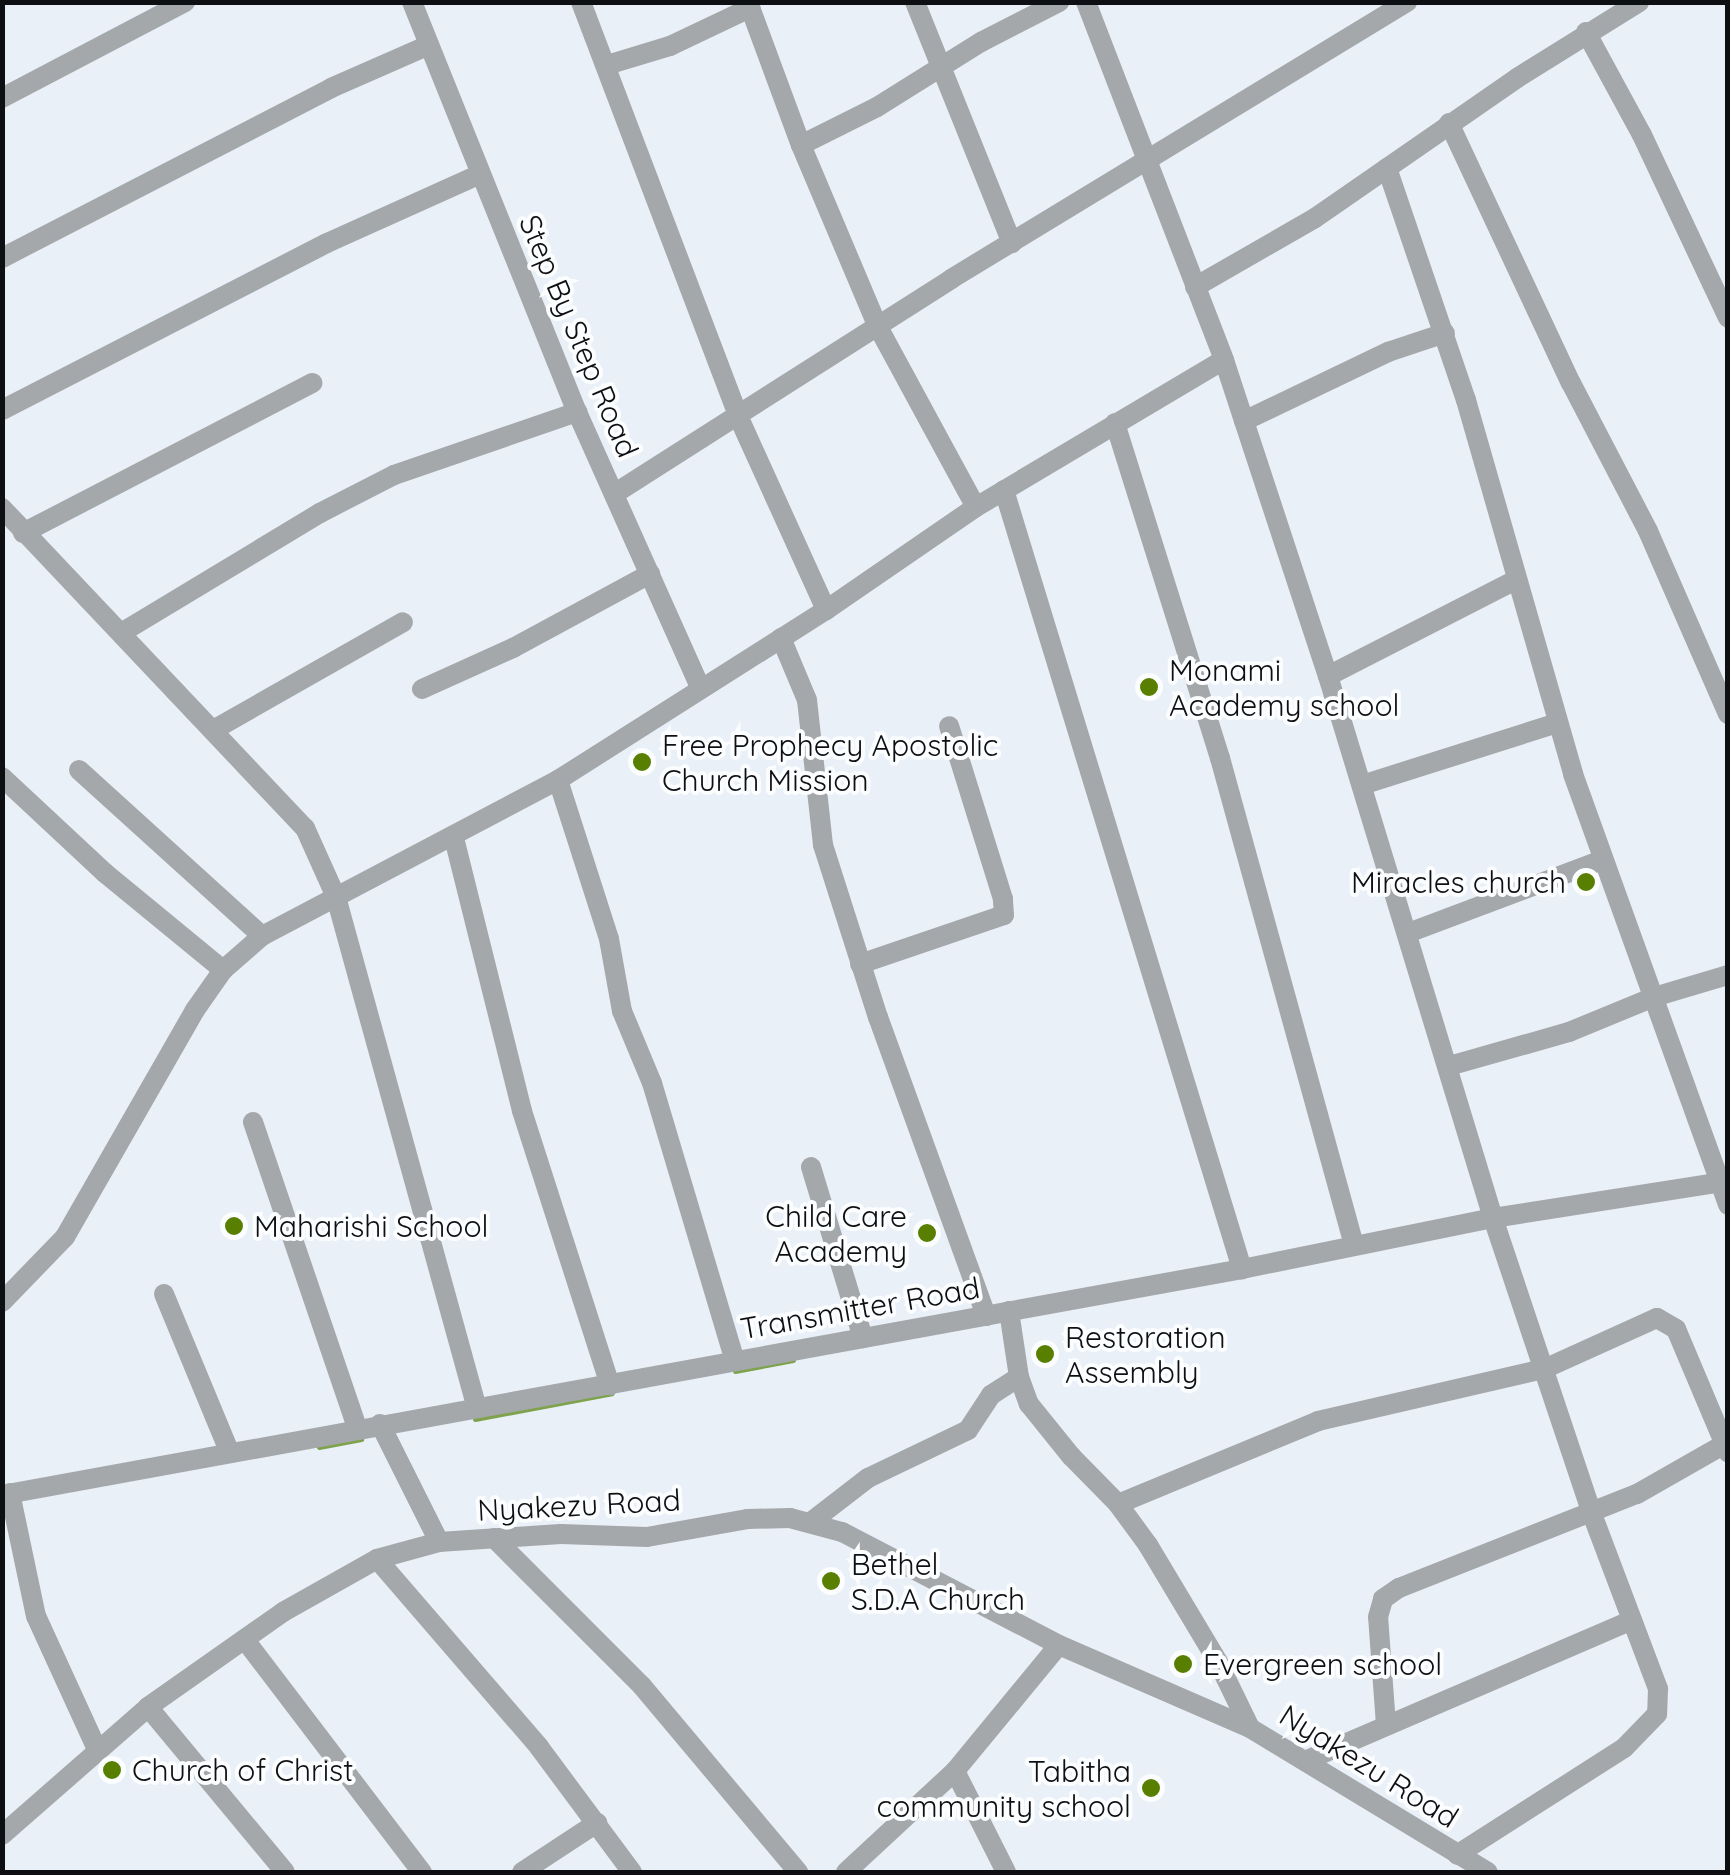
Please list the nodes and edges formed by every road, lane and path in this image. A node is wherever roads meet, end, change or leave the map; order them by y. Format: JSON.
{"nodes":[{"id":1,"x":185,"y":2,"type":"edge"},
{"id":2,"x":412,"y":2,"type":"edge"},
{"id":3,"x":581,"y":2,"type":"edge"},
{"id":4,"x":915,"y":2,"type":"edge"},
{"id":5,"x":1058,"y":2,"type":"edge"},
{"id":6,"x":1086,"y":2,"type":"edge"},
{"id":7,"x":1407,"y":2,"type":"edge"},
{"id":8,"x":1639,"y":2,"type":"edge"},
{"id":9,"x":749,"y":5,"type":"edge"},
{"id":10,"x":1586,"y":32,"type":"junction"},
{"id":11,"x":430,"y":45,"type":"junction"},
{"id":12,"x":607,"y":65,"type":"junction"},
{"id":13,"x":939,"y":67,"type":"junction"},
{"id":14,"x":2,"y":98,"type":"edge"},
{"id":15,"x":1448,"y":124,"type":"junction"},
{"id":16,"x":801,"y":145,"type":"junction"},
{"id":17,"x":1144,"y":161,"type":"junction"},
{"id":18,"x":1387,"y":168,"type":"junction"},
{"id":19,"x":478,"y":175,"type":"junction"},
{"id":20,"x":1012,"y":243,"type":"junction"},
{"id":21,"x":2,"y":258,"type":"edge"},
{"id":22,"x":1195,"y":287,"type":"junction"},
{"id":23,"x":1728,"y":318,"type":"edge"},
{"id":24,"x":877,"y":325,"type":"junction"},
{"id":25,"x":1445,"y":333,"type":"junction"},
{"id":26,"x":1224,"y":360,"type":"junction"},
{"id":27,"x":312,"y":383,"type":"dead end"},
{"id":28,"x":2,"y":410,"type":"edge"},
{"id":29,"x":577,"y":412,"type":"junction"},
{"id":30,"x":739,"y":418,"type":"junction"},
{"id":31,"x":1244,"y":421,"type":"junction"},
{"id":32,"x":1115,"y":423,"type":"junction"},
{"id":33,"x":1004,"y":490,"type":"junction"},
{"id":34,"x":614,"y":494,"type":"junction"},
{"id":35,"x":976,"y":507,"type":"junction"},
{"id":36,"x":2,"y":508,"type":"edge"},
{"id":37,"x":24,"y":533,"type":"junction"},
{"id":38,"x":650,"y":574,"type":"junction"},
{"id":39,"x":1516,"y":580,"type":"junction"},
{"id":40,"x":826,"y":610,"type":"junction"},
{"id":41,"x":403,"y":622,"type":"dead end"},
{"id":42,"x":121,"y":633,"type":"junction"},
{"id":43,"x":781,"y":638,"type":"junction"},
{"id":44,"x":1328,"y":676,"type":"junction"},
{"id":45,"x":422,"y":689,"type":"dead end"},
{"id":46,"x":701,"y":689,"type":"junction"},
{"id":47,"x":1728,"y":714,"type":"edge"},
{"id":48,"x":1557,"y":723,"type":"junction"},
{"id":49,"x":949,"y":726,"type":"dead end"},
{"id":50,"x":215,"y":729,"type":"junction"},
{"id":51,"x":78,"y":770,"type":"dead end"},
{"id":52,"x":2,"y":777,"type":"edge"},
{"id":53,"x":558,"y":780,"type":"junction"},
{"id":54,"x":1362,"y":785,"type":"junction"},
{"id":55,"x":454,"y":838,"type":"junction"},
{"id":56,"x":1602,"y":860,"type":"junction"},
{"id":57,"x":336,"y":897,"type":"junction"},
{"id":58,"x":1408,"y":933,"type":"junction"},
{"id":59,"x":262,"y":936,"type":"junction"},
{"id":60,"x":860,"y":964,"type":"junction"},
{"id":61,"x":224,"y":970,"type":"junction"},
{"id":62,"x":1728,"y":975,"type":"edge"},
{"id":63,"x":1654,"y":997,"type":"junction"},
{"id":64,"x":1449,"y":1066,"type":"junction"},
{"id":65,"x":253,"y":1122,"type":"dead end"},
{"id":66,"x":810,"y":1167,"type":"dead end"},
{"id":67,"x":1722,"y":1183,"type":"edge"},
{"id":68,"x":1728,"y":1205,"type":"edge"},
{"id":69,"x":1493,"y":1218,"type":"junction"},
{"id":70,"x":1354,"y":1245,"type":"junction"},
{"id":71,"x":1242,"y":1269,"type":"junction"},
{"id":72,"x":164,"y":1294,"type":"dead end"},
{"id":73,"x":2,"y":1302,"type":"edge"},
{"id":74,"x":1009,"y":1311,"type":"junction"},
{"id":75,"x":986,"y":1316,"type":"junction"},
{"id":76,"x":863,"y":1338,"type":"junction"},
{"id":77,"x":736,"y":1361,"type":"junction"},
{"id":78,"x":1544,"y":1369,"type":"junction"},
{"id":79,"x":1019,"y":1377,"type":"junction"},
{"id":80,"x":610,"y":1385,"type":"junction"},
{"id":81,"x":476,"y":1406,"type":"junction"},
{"id":82,"x":380,"y":1424,"type":"junction"},
{"id":83,"x":357,"y":1428,"type":"junction"},
{"id":84,"x":1726,"y":1446,"type":"edge"},
{"id":85,"x":230,"y":1453,"type":"junction"},
{"id":86,"x":6,"y":1494,"type":"edge"},
{"id":87,"x":1118,"y":1504,"type":"junction"},
{"id":88,"x":1592,"y":1514,"type":"junction"},
{"id":89,"x":810,"y":1522,"type":"junction"},
{"id":90,"x":494,"y":1538,"type":"junction"},
{"id":91,"x":438,"y":1542,"type":"junction"},
{"id":92,"x":377,"y":1560,"type":"junction"},
{"id":93,"x":1632,"y":1620,"type":"junction"},
{"id":94,"x":245,"y":1640,"type":"junction"},
{"id":95,"x":1060,"y":1645,"type":"junction"},
{"id":96,"x":148,"y":1707,"type":"junction"},
{"id":97,"x":1386,"y":1725,"type":"junction"},
{"id":98,"x":1250,"y":1728,"type":"junction"},
{"id":99,"x":97,"y":1749,"type":"junction"},
{"id":100,"x":1305,"y":1762,"type":"junction"},
{"id":101,"x":956,"y":1771,"type":"junction"},
{"id":102,"x":598,"y":1823,"type":"junction"},
{"id":103,"x":2,"y":1835,"type":"edge"},
{"id":104,"x":1468,"y":1866,"type":"edge"},
{"id":105,"x":285,"y":1872,"type":"edge"},
{"id":106,"x":422,"y":1872,"type":"edge"},
{"id":107,"x":522,"y":1872,"type":"edge"},
{"id":108,"x":632,"y":1872,"type":"edge"},
{"id":109,"x":798,"y":1872,"type":"edge"},
{"id":110,"x":846,"y":1872,"type":"edge"},
{"id":111,"x":1006,"y":1872,"type":"edge"}],
"edges":[{"from":1,"to":14,"type":"street"},
{"from":2,"to":11,"type":"street","name":"Step By Step Road"},
{"from":3,"to":12,"type":"street"},
{"from":4,"to":13,"type":"street"},
{"from":5,"to":13,"type":"street"},
{"from":6,"to":17,"type":"street"},
{"from":7,"to":17,"type":"street"},
{"from":8,"to":10,"type":"street"},
{"from":9,"to":12,"type":"street"},
{"from":9,"to":16,"type":"street"},
{"from":10,"to":15,"type":"street"},
{"from":10,"to":23,"type":"street"},
{"from":11,"to":19,"type":"street","name":"Step By Step Road"},
{"from":11,"to":21,"type":"street"},
{"from":12,"to":30,"type":"street"},
{"from":13,"to":16,"type":"street"},
{"from":13,"to":20,"type":"street"},
{"from":15,"to":18,"type":"street"},
{"from":15,"to":47,"type":"street"},
{"from":16,"to":24,"type":"street"},
{"from":17,"to":20,"type":"street"},
{"from":17,"to":22,"type":"street"},
{"from":18,"to":22,"type":"street"},
{"from":18,"to":25,"type":"street"},
{"from":19,"to":28,"type":"street"},
{"from":19,"to":29,"type":"street","name":"Step By Step Road"},
{"from":20,"to":24,"type":"street"},
{"from":22,"to":26,"type":"street"},
{"from":24,"to":30,"type":"street"},
{"from":24,"to":35,"type":"street"},
{"from":25,"to":31,"type":"street"},
{"from":25,"to":39,"type":"street"},
{"from":26,"to":31,"type":"street"},
{"from":26,"to":32,"type":"street"},
{"from":27,"to":37,"type":"street"},
{"from":29,"to":34,"type":"street","name":"Step By Step Road"},
{"from":29,"to":42,"type":"street"},
{"from":30,"to":34,"type":"street"},
{"from":30,"to":40,"type":"street"},
{"from":31,"to":44,"type":"street"},
{"from":32,"to":33,"type":"street"},
{"from":32,"to":70,"type":"street"},
{"from":33,"to":35,"type":"street"},
{"from":33,"to":71,"type":"street"},
{"from":34,"to":38,"type":"street","name":"Step By Step Road"},
{"from":35,"to":40,"type":"street"},
{"from":36,"to":37,"type":"street"},
{"from":37,"to":42,"type":"street"},
{"from":38,"to":45,"type":"street"},
{"from":38,"to":46,"type":"street","name":"Step By Step Road"},
{"from":39,"to":44,"type":"street"},
{"from":39,"to":48,"type":"street"},
{"from":40,"to":43,"type":"street"},
{"from":41,"to":50,"type":"street"},
{"from":42,"to":50,"type":"street"},
{"from":43,"to":46,"type":"street"},
{"from":43,"to":60,"type":"street"},
{"from":44,"to":54,"type":"street"},
{"from":46,"to":53,"type":"street"},
{"from":48,"to":54,"type":"street"},
{"from":48,"to":56,"type":"street"},
{"from":49,"to":60,"type":"street"},
{"from":50,"to":57,"type":"street"},
{"from":51,"to":59,"type":"street"},
{"from":52,"to":61,"type":"street"},
{"from":53,"to":55,"type":"street"},
{"from":53,"to":77,"type":"street"},
{"from":54,"to":58,"type":"street"},
{"from":55,"to":57,"type":"street"},
{"from":55,"to":80,"type":"street"},
{"from":56,"to":58,"type":"street"},
{"from":56,"to":63,"type":"street"},
{"from":57,"to":59,"type":"street"},
{"from":57,"to":81,"type":"street"},
{"from":58,"to":64,"type":"street"},
{"from":59,"to":61,"type":"street"},
{"from":60,"to":75,"type":"street"},
{"from":61,"to":73,"type":"street"},
{"from":62,"to":63,"type":"street"},
{"from":63,"to":64,"type":"street"},
{"from":63,"to":67,"type":"street"},
{"from":64,"to":69,"type":"street"},
{"from":65,"to":83,"type":"street"},
{"from":66,"to":76,"type":"street"},
{"from":67,"to":68,"type":"street"},
{"from":67,"to":69,"type":"street","name":"Transmitter Road"},
{"from":69,"to":70,"type":"street","name":"Transmitter Road"},
{"from":69,"to":78,"type":"street"},
{"from":70,"to":71,"type":"street","name":"Transmitter Road"},
{"from":71,"to":74,"type":"street","name":"Transmitter Road"},
{"from":72,"to":85,"type":"street"},
{"from":74,"to":75,"type":"street","name":"Transmitter Road"},
{"from":74,"to":79,"type":"street"},
{"from":75,"to":76,"type":"street","name":"Transmitter Road"},
{"from":76,"to":77,"type":"street","name":"Transmitter Road"},
{"from":77,"to":80,"type":"street","name":"Transmitter Road"},
{"from":78,"to":84,"type":"street"},
{"from":78,"to":87,"type":"street"},
{"from":78,"to":88,"type":"street"},
{"from":79,"to":87,"type":"street"},
{"from":79,"to":89,"type":"street"},
{"from":80,"to":81,"type":"street","name":"Transmitter Road"},
{"from":81,"to":82,"type":"street","name":"Transmitter Road"},
{"from":82,"to":83,"type":"street","name":"Transmitter Road"},
{"from":82,"to":91,"type":"street"},
{"from":83,"to":85,"type":"street","name":"Transmitter Road"},
{"from":84,"to":88,"type":"street"},
{"from":85,"to":86,"type":"street","name":"Transmitter Road"},
{"from":86,"to":99,"type":"street"},
{"from":87,"to":98,"type":"street"},
{"from":88,"to":93,"type":"street"},
{"from":88,"to":97,"type":"street"},
{"from":89,"to":90,"type":"street","name":"Nyakezu Road"},
{"from":89,"to":95,"type":"street","name":"Nyakezu Road"},
{"from":90,"to":91,"type":"street","name":"Nyakezu Road"},
{"from":90,"to":109,"type":"street"},
{"from":91,"to":92,"type":"street","name":"Nyakezu Road"},
{"from":92,"to":94,"type":"street","name":"Nyakezu Road"},
{"from":92,"to":102,"type":"street"},
{"from":93,"to":97,"type":"street"},
{"from":93,"to":104,"type":"street"},
{"from":94,"to":96,"type":"street","name":"Nyakezu Road"},
{"from":94,"to":106,"type":"street"},
{"from":95,"to":98,"type":"street","name":"Nyakezu Road"},
{"from":95,"to":101,"type":"street"},
{"from":96,"to":99,"type":"street","name":"Nyakezu Road"},
{"from":96,"to":105,"type":"street"},
{"from":97,"to":100,"type":"street"},
{"from":98,"to":100,"type":"street","name":"Nyakezu Road"},
{"from":99,"to":103,"type":"street","name":"Nyakezu Road"},
{"from":100,"to":104,"type":"street","name":"Nyakezu Road"},
{"from":101,"to":110,"type":"street"},
{"from":101,"to":111,"type":"street"},
{"from":102,"to":107,"type":"street"},
{"from":102,"to":108,"type":"street"}]}
